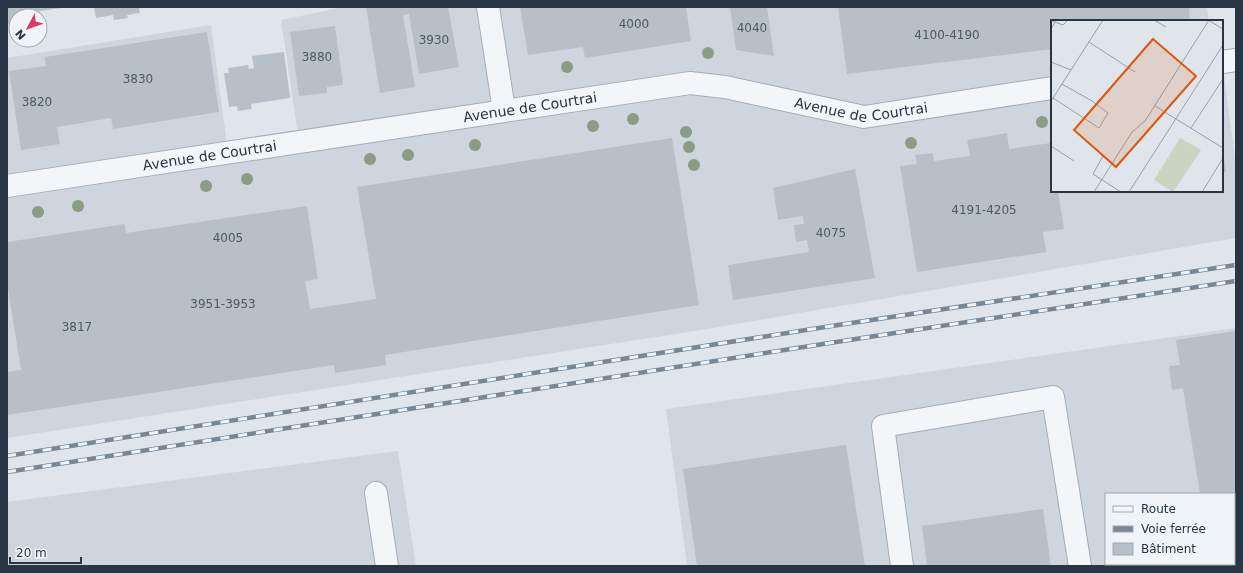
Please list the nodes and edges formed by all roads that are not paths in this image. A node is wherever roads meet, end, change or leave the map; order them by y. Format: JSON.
{"nodes":[{"id":1,"x":488,"y":7,"type":"edge"},
{"id":2,"x":1236,"y":60,"type":"edge"},
{"id":3,"x":1223,"y":62,"type":"edge"},
{"id":4,"x":1051,"y":88,"type":"edge"},
{"id":5,"x":504,"y":110,"type":"junction"},
{"id":6,"x":7,"y":186,"type":"edge"},
{"id":7,"x":376,"y":493,"type":"dead end"},
{"id":8,"x":387,"y":566,"type":"edge"},
{"id":9,"x":902,"y":566,"type":"edge"},
{"id":10,"x":1080,"y":566,"type":"edge"}],
"edges":[{"from":1,"to":5,"type":"street"},
{"from":2,"to":3,"type":"street"},
{"from":4,"to":5,"type":"street","name":"Avenue de Courtrai"},
{"from":5,"to":6,"type":"street","name":"Avenue de Courtrai"},
{"from":7,"to":8,"type":"street"},
{"from":9,"to":10,"type":"street"}]}
